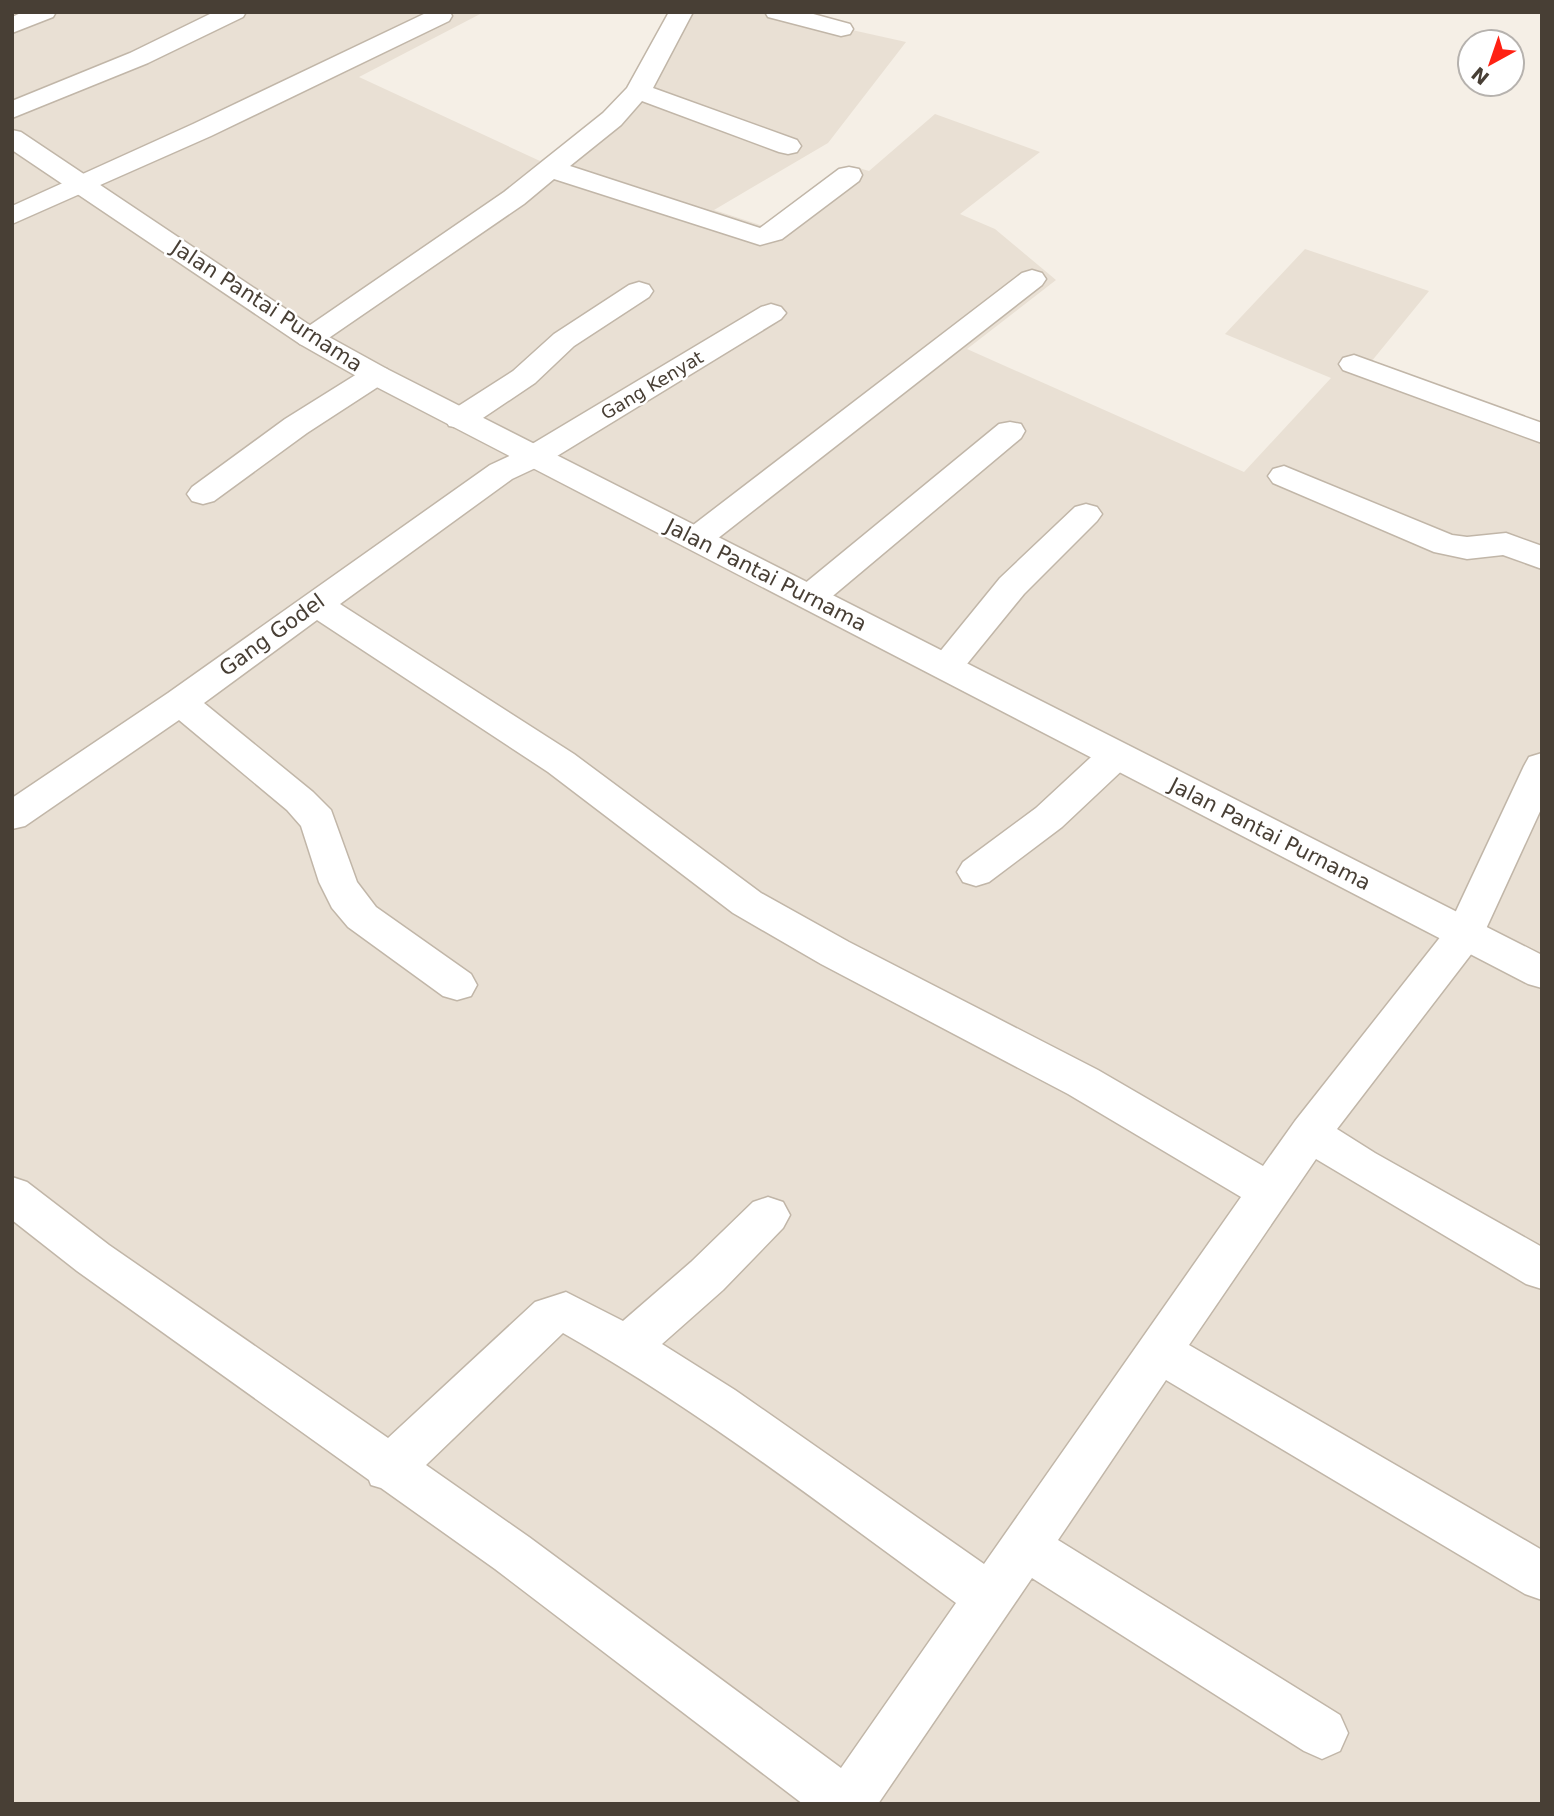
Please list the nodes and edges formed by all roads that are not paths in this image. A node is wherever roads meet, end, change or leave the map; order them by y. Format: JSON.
{"nodes":[{"id":1,"x":44,"y":12,"type":"edge"},
{"id":2,"x":234,"y":12,"type":"edge"},
{"id":3,"x":681,"y":12,"type":"edge"},
{"id":4,"x":777,"y":12,"type":"edge"},
{"id":5,"x":440,"y":16,"type":"dead end"},
{"id":6,"x":12,"y":26,"type":"edge"},
{"id":7,"x":841,"y":29,"type":"dead end"},
{"id":8,"x":638,"y":91,"type":"junction"},
{"id":9,"x":12,"y":110,"type":"edge"},
{"id":10,"x":12,"y":138,"type":"edge"},
{"id":11,"x":788,"y":146,"type":"dead end"},
{"id":12,"x":551,"y":169,"type":"junction"},
{"id":13,"x":849,"y":176,"type":"dead end"},
{"id":14,"x":80,"y":185,"type":"junction"},
{"id":15,"x":12,"y":216,"type":"edge"},
{"id":16,"x":1032,"y":279,"type":"dead end"},
{"id":17,"x":639,"y":291,"type":"dead end"},
{"id":18,"x":771,"y":313,"type":"dead end"},
{"id":19,"x":310,"y":338,"type":"junction"},
{"id":20,"x":1354,"y":364,"type":"dead end"},
{"id":21,"x":376,"y":375,"type":"junction"},
{"id":22,"x":460,"y":419,"type":"junction"},
{"id":23,"x":1010,"y":431,"type":"dead end"},
{"id":24,"x":1542,"y":435,"type":"edge"},
{"id":25,"x":533,"y":457,"type":"junction"},
{"id":26,"x":1284,"y":476,"type":"dead end"},
{"id":27,"x":203,"y":494,"type":"dead end"},
{"id":28,"x":1086,"y":514,"type":"dead end"},
{"id":29,"x":696,"y":539,"type":"junction"},
{"id":30,"x":1542,"y":558,"type":"edge"},
{"id":31,"x":810,"y":597,"type":"junction"},
{"id":32,"x":315,"y":603,"type":"junction"},
{"id":33,"x":946,"y":667,"type":"junction"},
{"id":34,"x":180,"y":702,"type":"junction"},
{"id":35,"x":1116,"y":755,"type":"junction"},
{"id":36,"x":1542,"y":766,"type":"edge"},
{"id":37,"x":12,"y":816,"type":"edge"},
{"id":38,"x":976,"y":873,"type":"dead end"},
{"id":39,"x":1465,"y":934,"type":"junction"},
{"id":40,"x":1542,"y":973,"type":"edge"},
{"id":41,"x":457,"y":985,"type":"dead end"},
{"id":42,"x":1310,"y":1133,"type":"junction"},
{"id":43,"x":1270,"y":1193,"type":"junction"},
{"id":44,"x":12,"y":1195,"type":"edge"},
{"id":45,"x":768,"y":1215,"type":"dead end"},
{"id":46,"x":1542,"y":1270,"type":"edge"},
{"id":47,"x":627,"y":1346,"type":"junction"},
{"id":48,"x":1158,"y":1351,"type":"junction"},
{"id":49,"x":388,"y":1469,"type":"junction"},
{"id":50,"x":1026,"y":1547,"type":"junction"},
{"id":51,"x":1542,"y":1577,"type":"edge"},
{"id":52,"x":989,"y":1597,"type":"junction"},
{"id":53,"x":1322,"y":1733,"type":"dead end"},
{"id":54,"x":846,"y":1804,"type":"edge"}],
"edges":[{"from":1,"to":6,"type":"street"},
{"from":2,"to":9,"type":"street"},
{"from":3,"to":8,"type":"street"},
{"from":4,"to":7,"type":"street"},
{"from":5,"to":14,"type":"street"},
{"from":8,"to":11,"type":"street"},
{"from":8,"to":12,"type":"street"},
{"from":10,"to":14,"type":"street","name":"Jalan Pantai Purnama"},
{"from":12,"to":13,"type":"street"},
{"from":12,"to":19,"type":"street"},
{"from":14,"to":15,"type":"street"},
{"from":14,"to":19,"type":"street","name":"Jalan Pantai Purnama"},
{"from":16,"to":29,"type":"street"},
{"from":17,"to":22,"type":"street"},
{"from":18,"to":25,"type":"street","name":"Gang Kenyat"},
{"from":19,"to":21,"type":"street","name":"Jalan Pantai Purnama"},
{"from":20,"to":24,"type":"street"},
{"from":21,"to":22,"type":"street","name":"Jalan Pantai Purnama"},
{"from":21,"to":27,"type":"street"},
{"from":22,"to":25,"type":"street","name":"Jalan Pantai Purnama"},
{"from":23,"to":31,"type":"street"},
{"from":25,"to":29,"type":"street","name":"Jalan Pantai Purnama"},
{"from":25,"to":32,"type":"street","name":"Gang Godel"},
{"from":26,"to":30,"type":"street"},
{"from":28,"to":33,"type":"street"},
{"from":29,"to":31,"type":"street","name":"Jalan Pantai Purnama"},
{"from":31,"to":33,"type":"street","name":"Jalan Pantai Purnama"},
{"from":32,"to":34,"type":"street","name":"Gang Godel"},
{"from":32,"to":43,"type":"street"},
{"from":33,"to":35,"type":"street","name":"Jalan Pantai Purnama"},
{"from":34,"to":37,"type":"street","name":"Gang Godel"},
{"from":34,"to":41,"type":"street"},
{"from":35,"to":38,"type":"street"},
{"from":35,"to":39,"type":"street","name":"Jalan Pantai Purnama"},
{"from":36,"to":39,"type":"street"},
{"from":39,"to":40,"type":"street","name":"Jalan Pantai Purnama"},
{"from":39,"to":42,"type":"street"},
{"from":42,"to":43,"type":"street"},
{"from":42,"to":46,"type":"street"},
{"from":43,"to":48,"type":"street"},
{"from":44,"to":49,"type":"street"},
{"from":45,"to":47,"type":"street"},
{"from":47,"to":49,"type":"street"},
{"from":47,"to":52,"type":"street"},
{"from":48,"to":50,"type":"street"},
{"from":48,"to":51,"type":"street"},
{"from":49,"to":54,"type":"street"},
{"from":50,"to":52,"type":"street"},
{"from":50,"to":53,"type":"street"},
{"from":52,"to":54,"type":"street"}]}
